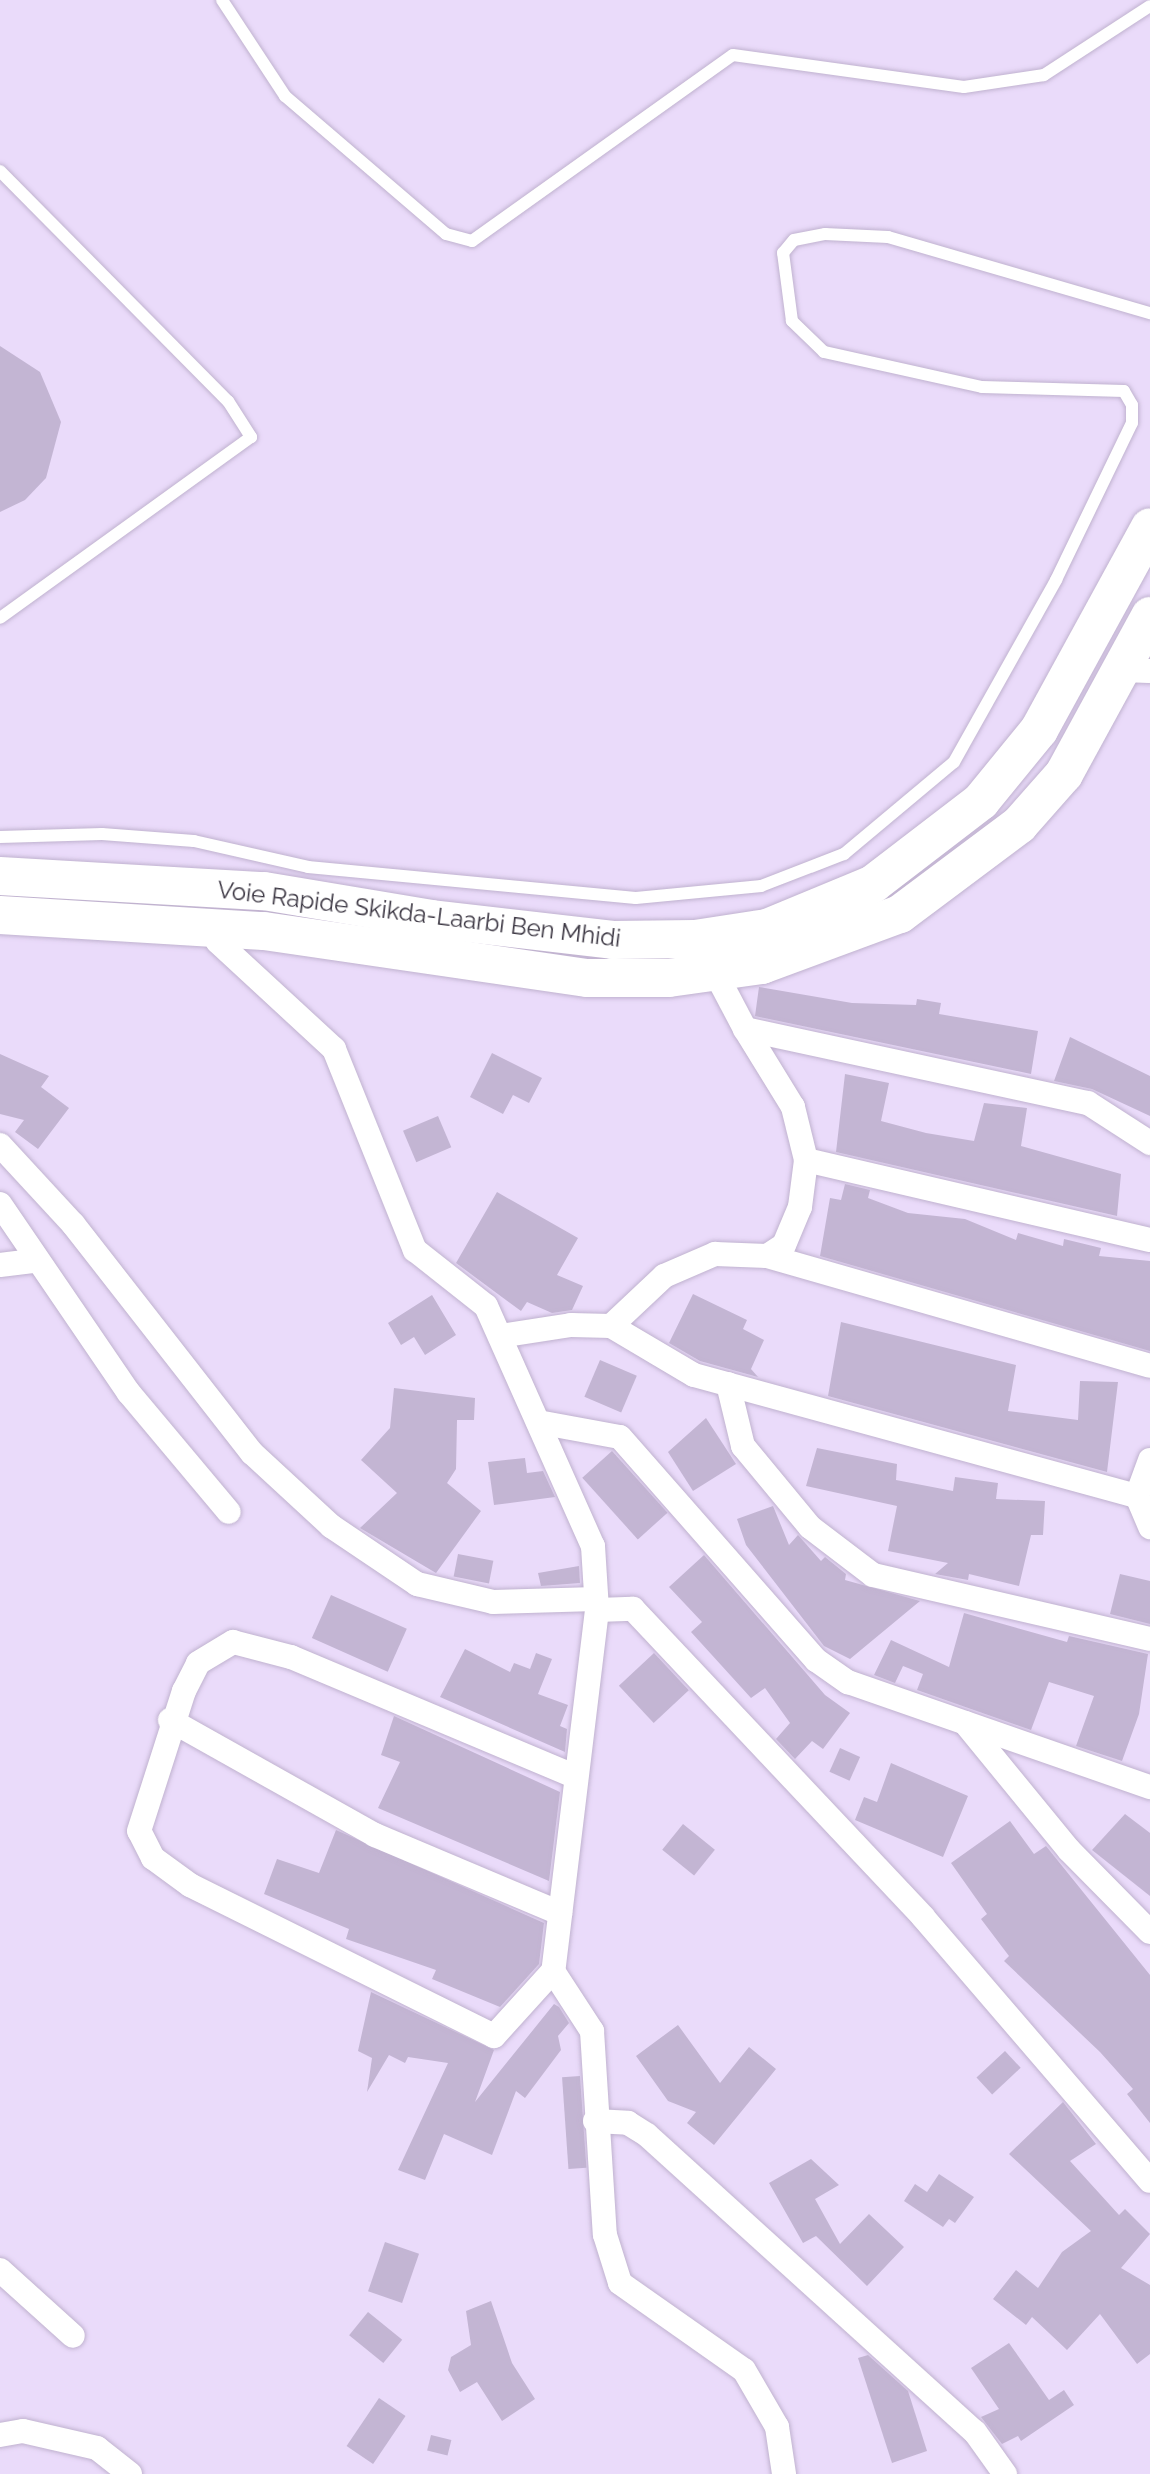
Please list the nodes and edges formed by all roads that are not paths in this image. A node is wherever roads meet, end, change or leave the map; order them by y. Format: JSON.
{"nodes":[{"id":1,"x":222,"y":0,"type":"edge"},
{"id":2,"x":1150,"y":6,"type":"edge"},
{"id":3,"x":0,"y":171,"type":"edge"},
{"id":4,"x":1150,"y":313,"type":"edge"},
{"id":5,"x":1150,"y":527,"type":"edge"},
{"id":6,"x":1150,"y":616,"type":"edge"},
{"id":7,"x":0,"y":618,"type":"edge"},
{"id":8,"x":1136,"y":670,"type":"edge"},
{"id":9,"x":0,"y":837,"type":"edge"},
{"id":10,"x":0,"y":876,"type":"edge"},
{"id":11,"x":188,"y":886,"type":"junction"},
{"id":12,"x":0,"y":915,"type":"edge"},
{"id":13,"x":206,"y":925,"type":"junction"},
{"id":14,"x":716,"y":974,"type":"junction"},
{"id":15,"x":745,"y":1029,"type":"junction"},
{"id":16,"x":1150,"y":1143,"type":"edge"},
{"id":17,"x":0,"y":1144,"type":"edge"},
{"id":18,"x":806,"y":1160,"type":"junction"},
{"id":19,"x":0,"y":1204,"type":"edge"},
{"id":20,"x":1150,"y":1240,"type":"edge"},
{"id":21,"x":766,"y":1256,"type":"junction"},
{"id":22,"x":35,"y":1261,"type":"junction"},
{"id":23,"x":0,"y":1265,"type":"edge"},
{"id":24,"x":611,"y":1326,"type":"junction"},
{"id":25,"x":500,"y":1336,"type":"junction"},
{"id":26,"x":1150,"y":1366,"type":"edge"},
{"id":27,"x":727,"y":1384,"type":"junction"},
{"id":28,"x":538,"y":1422,"type":"junction"},
{"id":29,"x":1150,"y":1460,"type":"edge"},
{"id":30,"x":1137,"y":1496,"type":"junction"},
{"id":31,"x":229,"y":1512,"type":"dead end"},
{"id":32,"x":1150,"y":1527,"type":"edge"},
{"id":33,"x":597,"y":1605,"type":"junction"},
{"id":34,"x":1150,"y":1639,"type":"edge"},
{"id":35,"x":170,"y":1720,"type":"junction"},
{"id":36,"x":965,"y":1723,"type":"junction"},
{"id":37,"x":576,"y":1777,"type":"junction"},
{"id":38,"x":1150,"y":1787,"type":"edge"},
{"id":39,"x":560,"y":1913,"type":"junction"},
{"id":40,"x":1150,"y":1932,"type":"edge"},
{"id":41,"x":553,"y":1971,"type":"junction"},
{"id":42,"x":595,"y":2121,"type":"junction"},
{"id":43,"x":1150,"y":2180,"type":"edge"},
{"id":44,"x":0,"y":2270,"type":"edge"},
{"id":45,"x":73,"y":2336,"type":"dead end"},
{"id":46,"x":0,"y":2435,"type":"edge"},
{"id":47,"x":130,"y":2474,"type":"edge"},
{"id":48,"x":784,"y":2474,"type":"edge"},
{"id":49,"x":1005,"y":2474,"type":"edge"}],
"edges":[{"from":1,"to":2,"type":"lane"},
{"from":3,"to":7,"type":"lane"},
{"from":4,"to":9,"type":"lane"},
{"from":5,"to":11,"type":"highway","name":"Voie Rapide Skikda-Laarbi Ben Mhidi"},
{"from":6,"to":8,"type":"highway","name":"Voie Rapide Skikda-Laarbi Ben Mhidi"},
{"from":8,"to":14,"type":"highway","name":"Voie Rapide Skikda-Laarbi Ben Mhidi"},
{"from":10,"to":11,"type":"highway","name":"Voie Rapide Skikda-Laarbi Ben Mhidi"},
{"from":11,"to":13,"type":"street"},
{"from":12,"to":13,"type":"highway","name":"Voie Rapide Skikda-Laarbi Ben Mhidi"},
{"from":13,"to":14,"type":"highway","name":"Voie Rapide Skikda-Laarbi Ben Mhidi"},
{"from":13,"to":25,"type":"street"},
{"from":14,"to":15,"type":"street"},
{"from":15,"to":16,"type":"street"},
{"from":15,"to":18,"type":"street"},
{"from":17,"to":33,"type":"street"},
{"from":18,"to":20,"type":"street"},
{"from":18,"to":21,"type":"street"},
{"from":19,"to":22,"type":"street"},
{"from":21,"to":24,"type":"street"},
{"from":21,"to":26,"type":"street"},
{"from":22,"to":23,"type":"street"},
{"from":22,"to":31,"type":"street"},
{"from":24,"to":25,"type":"street"},
{"from":24,"to":27,"type":"street"},
{"from":25,"to":28,"type":"street"},
{"from":27,"to":30,"type":"street"},
{"from":27,"to":34,"type":"street"},
{"from":28,"to":33,"type":"street"},
{"from":28,"to":36,"type":"street"},
{"from":29,"to":30,"type":"street"},
{"from":30,"to":32,"type":"street"},
{"from":33,"to":37,"type":"street"},
{"from":33,"to":43,"type":"street"},
{"from":35,"to":37,"type":"street"},
{"from":35,"to":39,"type":"street"},
{"from":35,"to":41,"type":"street"},
{"from":36,"to":38,"type":"street"},
{"from":36,"to":40,"type":"street"},
{"from":37,"to":39,"type":"street"},
{"from":39,"to":41,"type":"street"},
{"from":41,"to":42,"type":"street"},
{"from":42,"to":48,"type":"street"},
{"from":42,"to":49,"type":"street"},
{"from":44,"to":45,"type":"street"},
{"from":46,"to":47,"type":"street"}]}
